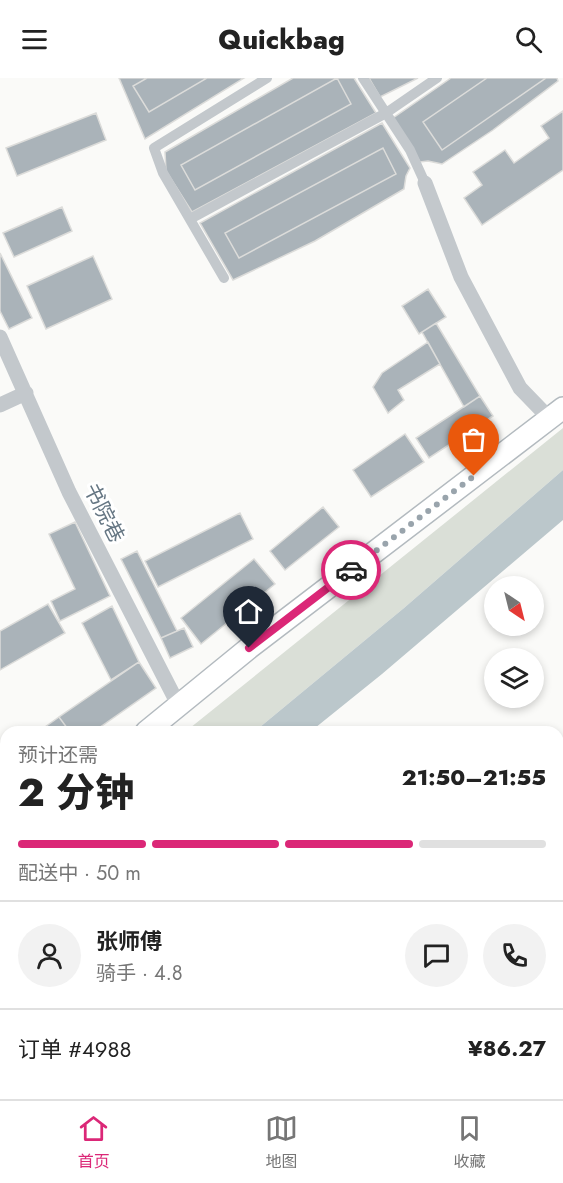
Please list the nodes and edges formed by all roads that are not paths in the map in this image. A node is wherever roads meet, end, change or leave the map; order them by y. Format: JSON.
{"nodes":[{"id":1,"x":267,"y":78,"type":"edge"},
{"id":2,"x":363,"y":78,"type":"edge"},
{"id":3,"x":437,"y":78,"type":"edge"},
{"id":4,"x":386,"y":113,"type":"junction"},
{"id":5,"x":424,"y":183,"type":"joint"},
{"id":6,"x":190,"y":219,"type":"junction"},
{"id":7,"x":225,"y":278,"type":"dead end"},
{"id":8,"x":0,"y":336,"type":"edge"},
{"id":9,"x":26,"y":393,"type":"junction"},
{"id":10,"x":0,"y":405,"type":"edge"},
{"id":11,"x":556,"y":413,"type":"edge"},
{"id":12,"x":179,"y":706,"type":"junction"},
{"id":13,"x":154,"y":726,"type":"edge"}],
"edges":[{"from":1,"to":6,"type":"street"},
{"from":2,"to":4,"type":"street"},
{"from":3,"to":4,"type":"street"},
{"from":4,"to":5,"type":"street"},
{"from":4,"to":6,"type":"street"},
{"from":5,"to":11,"type":"street"},
{"from":6,"to":7,"type":"street"},
{"from":8,"to":9,"type":"street","name":"书院巷"},
{"from":9,"to":10,"type":"street"},
{"from":9,"to":12,"type":"street","name":"书院巷"},
{"from":11,"to":12,"type":"main road"},
{"from":12,"to":13,"type":"main road"}]}
